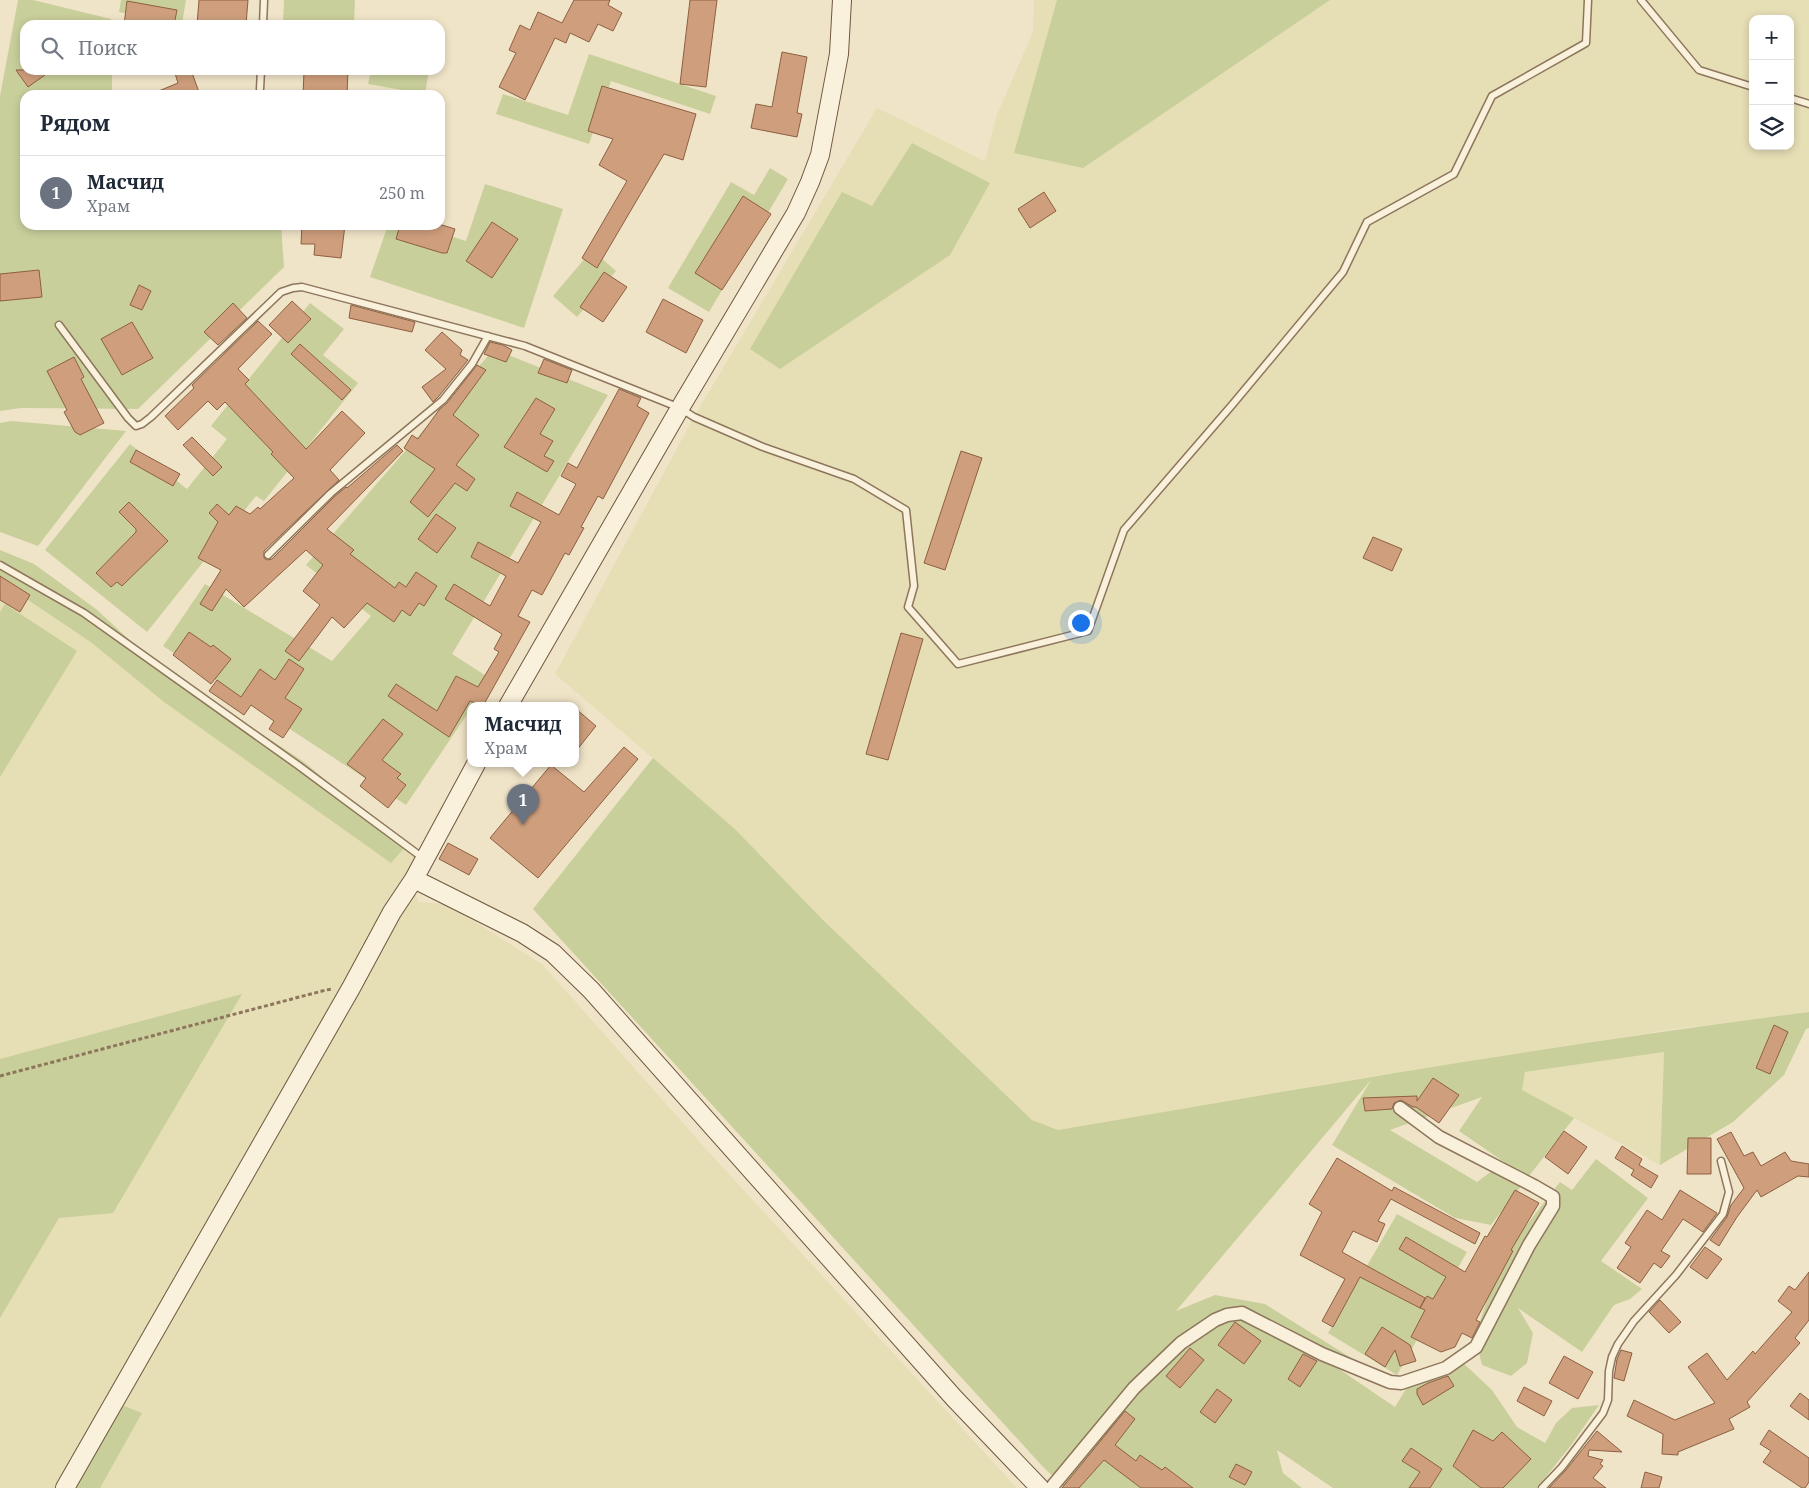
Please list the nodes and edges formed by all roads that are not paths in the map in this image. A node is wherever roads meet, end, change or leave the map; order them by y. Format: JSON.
{"nodes":[{"id":1,"x":264,"y":0,"type":"edge"},
{"id":2,"x":842,"y":0,"type":"edge"},
{"id":3,"x":1588,"y":0,"type":"edge"},
{"id":4,"x":1641,"y":0,"type":"edge"},
{"id":5,"x":263,"y":20,"type":"edge"},
{"id":6,"x":261,"y":75,"type":"edge"},
{"id":7,"x":1749,"y":85,"type":"edge"},
{"id":8,"x":260,"y":88,"type":"dead end"},
{"id":9,"x":1794,"y":99,"type":"edge"},
{"id":10,"x":1809,"y":104,"type":"edge"},
{"id":11,"x":59,"y":325,"type":"dead end"},
{"id":12,"x":488,"y":336,"type":"junction"},
{"id":13,"x":680,"y":408,"type":"junction"},
{"id":14,"x":268,"y":555,"type":"dead end"},
{"id":15,"x":0,"y":565,"type":"edge"},
{"id":16,"x":510,"y":702,"type":"edge"},
{"id":17,"x":474,"y":767,"type":"edge"},
{"id":18,"x":424,"y":859,"type":"junction"},
{"id":19,"x":414,"y":879,"type":"junction"},
{"id":20,"x":1400,"y":1108,"type":"dead end"},
{"id":21,"x":1721,"y":1161,"type":"dead end"},
{"id":22,"x":65,"y":1488,"type":"edge"},
{"id":23,"x":1040,"y":1488,"type":"edge"},
{"id":24,"x":1051,"y":1488,"type":"edge"},
{"id":25,"x":1542,"y":1488,"type":"edge"}],
"edges":[{"from":1,"to":5,"type":"lane"},
{"from":2,"to":13,"type":"street"},
{"from":3,"to":13,"type":"lane"},
{"from":4,"to":7,"type":"lane"},
{"from":6,"to":8,"type":"lane"},
{"from":9,"to":10,"type":"lane"},
{"from":11,"to":12,"type":"lane"},
{"from":12,"to":13,"type":"lane"},
{"from":12,"to":14,"type":"lane"},
{"from":13,"to":16,"type":"street"},
{"from":15,"to":18,"type":"lane"},
{"from":17,"to":18,"type":"street"},
{"from":18,"to":19,"type":"street"},
{"from":19,"to":22,"type":"street"},
{"from":19,"to":23,"type":"street"},
{"from":20,"to":24,"type":"street"},
{"from":21,"to":25,"type":"lane"}]}
